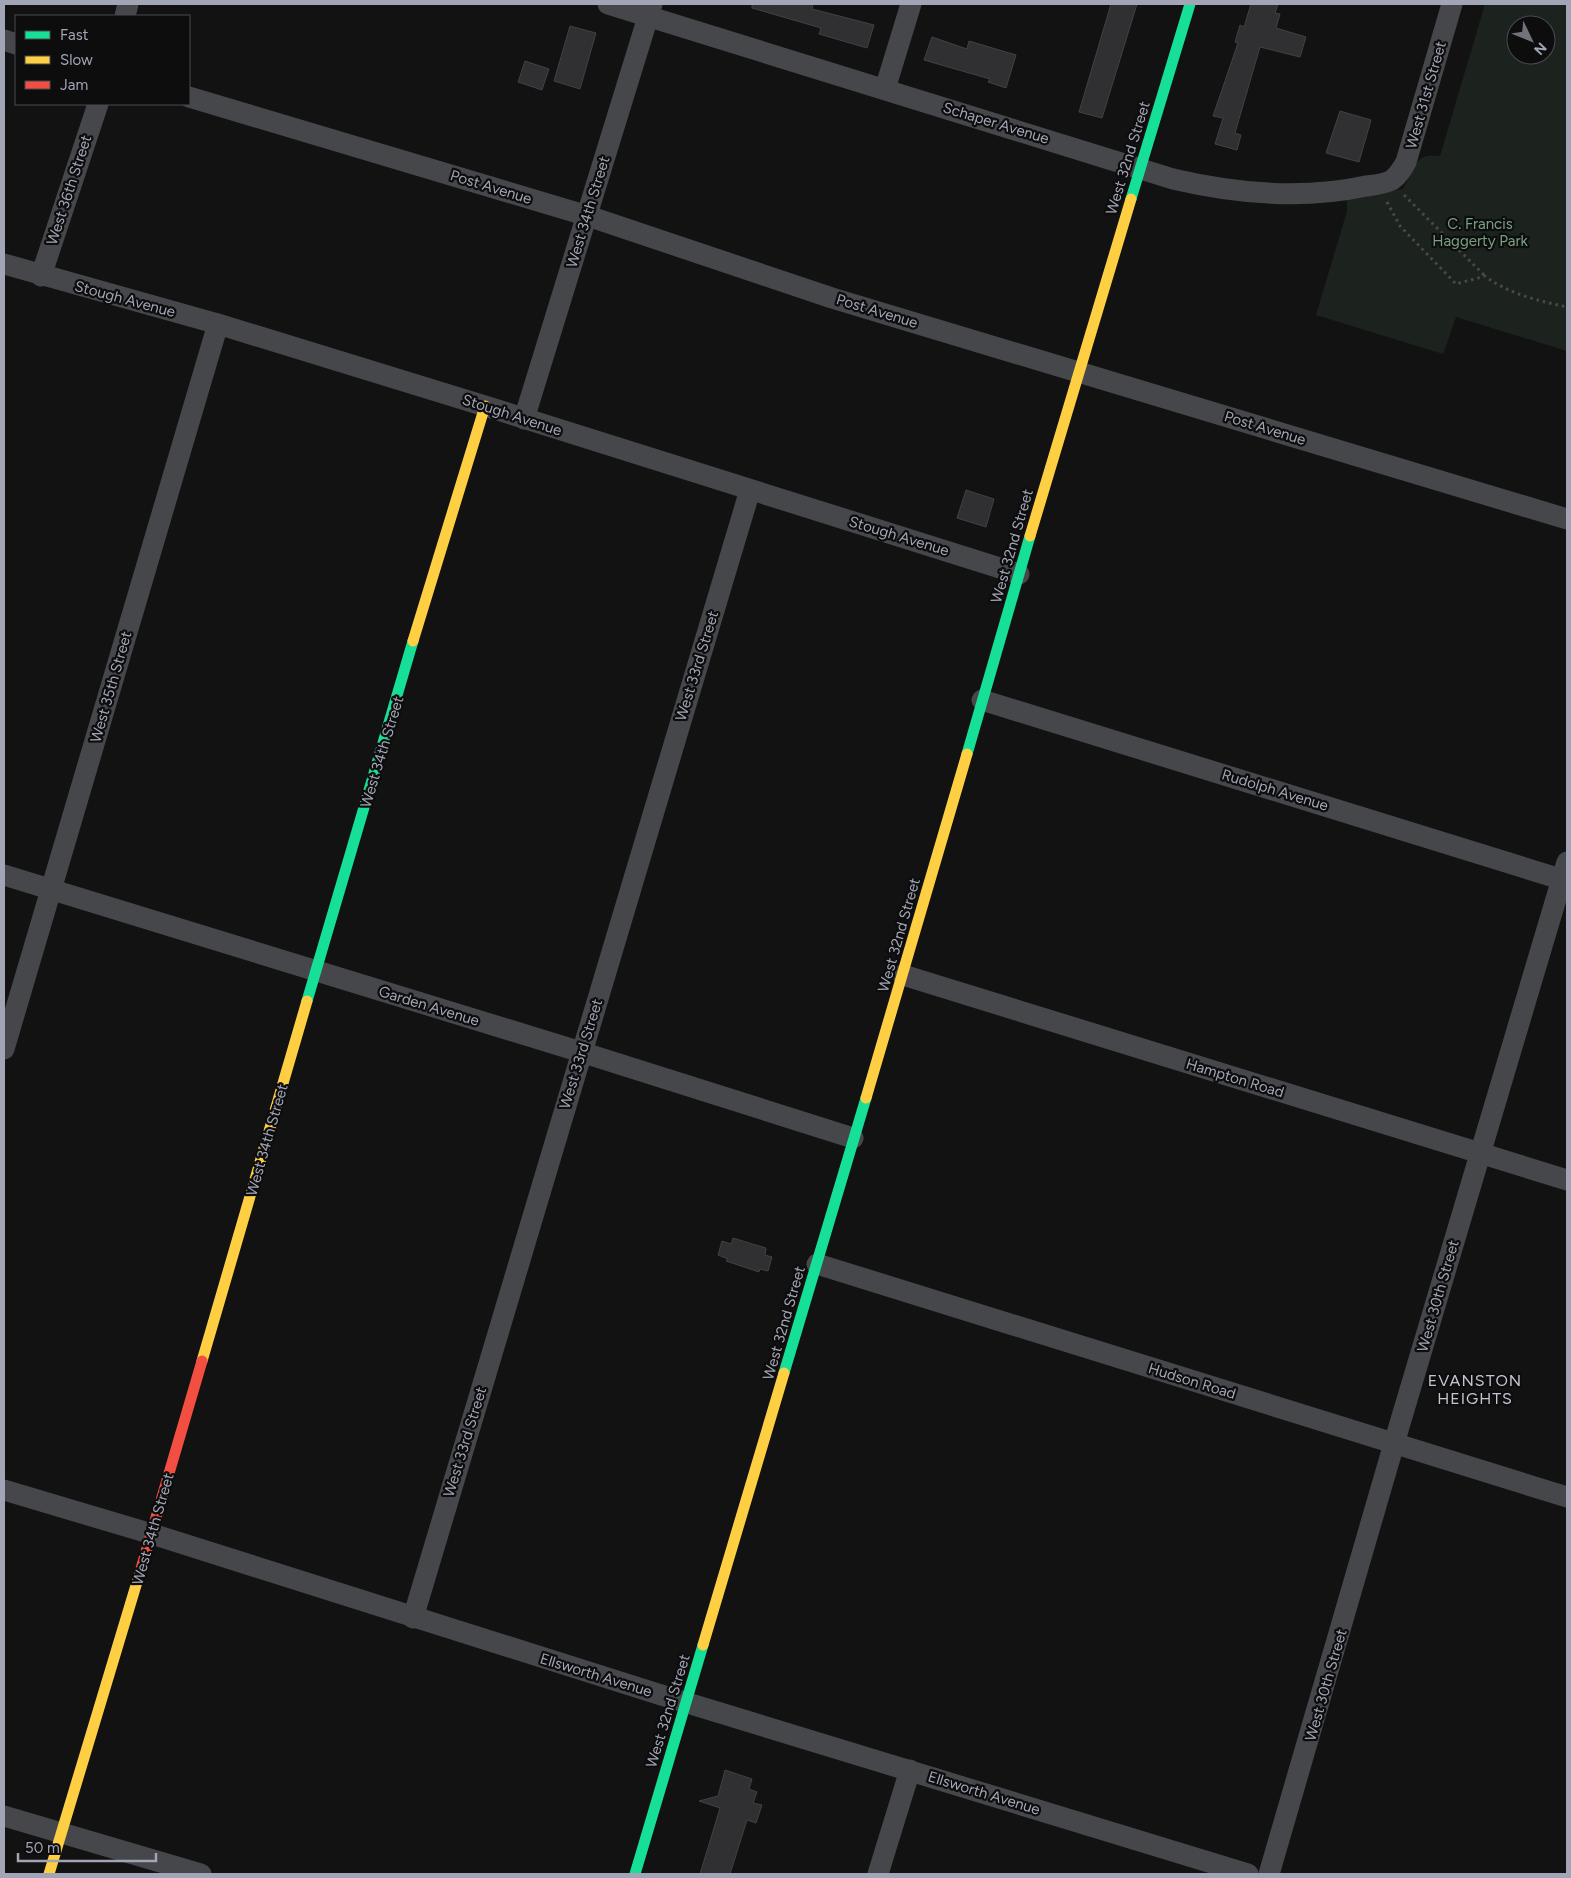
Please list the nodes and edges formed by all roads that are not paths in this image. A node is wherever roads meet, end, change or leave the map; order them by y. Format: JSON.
{"nodes":[{"id":1,"x":608,"y":4,"type":"edge"},
{"id":2,"x":911,"y":4,"type":"edge"},
{"id":3,"x":1190,"y":4,"type":"edge"},
{"id":4,"x":1452,"y":4,"type":"edge"},
{"id":5,"x":651,"y":10,"type":"edge"},
{"id":6,"x":885,"y":89,"type":"junction"},
{"id":7,"x":190,"y":97,"type":"edge"},
{"id":8,"x":98,"y":105,"type":"edge"},
{"id":9,"x":1142,"y":168,"type":"junction"},
{"id":10,"x":1393,"y":192,"type":"joint"},
{"id":11,"x":588,"y":216,"type":"junction"},
{"id":12,"x":4,"y":264,"type":"edge"},
{"id":13,"x":41,"y":276,"type":"junction"},
{"id":14,"x":218,"y":324,"type":"junction"},
{"id":15,"x":1078,"y":372,"type":"junction"},
{"id":16,"x":485,"y":406,"type":"junction"},
{"id":17,"x":524,"y":419,"type":"junction"},
{"id":18,"x":750,"y":490,"type":"junction"},
{"id":19,"x":1567,"y":519,"type":"edge"},
{"id":20,"x":1019,"y":574,"type":"junction"},
{"id":21,"x":982,"y":700,"type":"junction"},
{"id":22,"x":1565,"y":874,"type":"edge"},
{"id":23,"x":4,"y":875,"type":"edge"},
{"id":24,"x":52,"y":890,"type":"junction"},
{"id":25,"x":316,"y":972,"type":"junction"},
{"id":26,"x":903,"y":975,"type":"junction"},
{"id":27,"x":4,"y":1049,"type":"edge"},
{"id":28,"x":581,"y":1052,"type":"junction"},
{"id":29,"x":853,"y":1138,"type":"junction"},
{"id":30,"x":1480,"y":1154,"type":"junction"},
{"id":31,"x":1567,"y":1180,"type":"edge"},
{"id":32,"x":817,"y":1264,"type":"junction"},
{"id":33,"x":1394,"y":1444,"type":"junction"},
{"id":34,"x":4,"y":1490,"type":"edge"},
{"id":35,"x":1567,"y":1497,"type":"edge"},
{"id":36,"x":152,"y":1534,"type":"junction"},
{"id":37,"x":413,"y":1618,"type":"junction"},
{"id":38,"x":687,"y":1703,"type":"junction"},
{"id":39,"x":910,"y":1770,"type":"junction"},
{"id":40,"x":4,"y":1816,"type":"edge"},
{"id":41,"x":61,"y":1833,"type":"junction"},
{"id":42,"x":48,"y":1874,"type":"edge"},
{"id":43,"x":201,"y":1874,"type":"edge"},
{"id":44,"x":635,"y":1874,"type":"edge"},
{"id":45,"x":878,"y":1874,"type":"edge"},
{"id":46,"x":1248,"y":1874,"type":"edge"},
{"id":47,"x":1269,"y":1874,"type":"edge"}],
"edges":[{"from":1,"to":5,"type":"street","name":"Schaper Avenue"},
{"from":2,"to":6,"type":"street"},
{"from":3,"to":9,"type":"street","name":"West 32nd Street"},
{"from":4,"to":10,"type":"street","name":"West 31st Street"},
{"from":5,"to":6,"type":"street","name":"Schaper Avenue"},
{"from":5,"to":11,"type":"street","name":"West 34th Street"},
{"from":6,"to":9,"type":"street","name":"Schaper Avenue"},
{"from":7,"to":11,"type":"street","name":"Post Avenue"},
{"from":8,"to":13,"type":"street","name":"West 36th Street"},
{"from":9,"to":10,"type":"street","name":"Schaper Avenue"},
{"from":9,"to":15,"type":"street","name":"West 32nd Street"},
{"from":11,"to":15,"type":"street","name":"Post Avenue"},
{"from":11,"to":17,"type":"street","name":"West 34th Street"},
{"from":12,"to":13,"type":"street","name":"Stough Avenue"},
{"from":13,"to":14,"type":"street","name":"Stough Avenue"},
{"from":14,"to":16,"type":"street","name":"Stough Avenue"},
{"from":14,"to":24,"type":"street","name":"West 35th Street"},
{"from":15,"to":19,"type":"street","name":"Post Avenue"},
{"from":15,"to":20,"type":"street","name":"West 32nd Street"},
{"from":16,"to":17,"type":"street","name":"Stough Avenue"},
{"from":16,"to":25,"type":"street","name":"West 34th Street"},
{"from":17,"to":18,"type":"street","name":"Stough Avenue"},
{"from":18,"to":20,"type":"street","name":"Stough Avenue"},
{"from":18,"to":28,"type":"street","name":"West 33rd Street"},
{"from":20,"to":21,"type":"street","name":"West 32nd Street"},
{"from":21,"to":22,"type":"street","name":"Rudolph Avenue"},
{"from":21,"to":26,"type":"street","name":"West 32nd Street"},
{"from":22,"to":30,"type":"street","name":"West 30th Street"},
{"from":23,"to":24,"type":"street","name":"Garden Avenue"},
{"from":24,"to":25,"type":"street","name":"Garden Avenue"},
{"from":24,"to":27,"type":"street","name":"West 35th Street"},
{"from":25,"to":28,"type":"street","name":"Garden Avenue"},
{"from":25,"to":36,"type":"street","name":"West 34th Street"},
{"from":26,"to":29,"type":"street","name":"West 32nd Street"},
{"from":26,"to":30,"type":"street","name":"Hampton Road"},
{"from":28,"to":29,"type":"street","name":"Garden Avenue"},
{"from":28,"to":37,"type":"street","name":"West 33rd Street"},
{"from":29,"to":32,"type":"street","name":"West 32nd Street"},
{"from":30,"to":31,"type":"street","name":"Hampton Road"},
{"from":30,"to":33,"type":"street","name":"West 30th Street"},
{"from":32,"to":33,"type":"street","name":"Hudson Road"},
{"from":32,"to":38,"type":"street","name":"West 32nd Street"},
{"from":33,"to":35,"type":"street","name":"Hudson Road"},
{"from":33,"to":47,"type":"street","name":"West 30th Street"},
{"from":34,"to":36,"type":"street","name":"Ellsworth Avenue"},
{"from":36,"to":37,"type":"street","name":"Ellsworth Avenue"},
{"from":36,"to":41,"type":"street","name":"West 34th Street"},
{"from":37,"to":38,"type":"street","name":"Ellsworth Avenue"},
{"from":38,"to":39,"type":"street","name":"Ellsworth Avenue"},
{"from":38,"to":44,"type":"street","name":"West 32nd Street"},
{"from":39,"to":45,"type":"street"},
{"from":39,"to":46,"type":"street","name":"Ellsworth Avenue"},
{"from":40,"to":41,"type":"street"},
{"from":41,"to":42,"type":"street","name":"West 34th Street"},
{"from":41,"to":43,"type":"street"}]}
